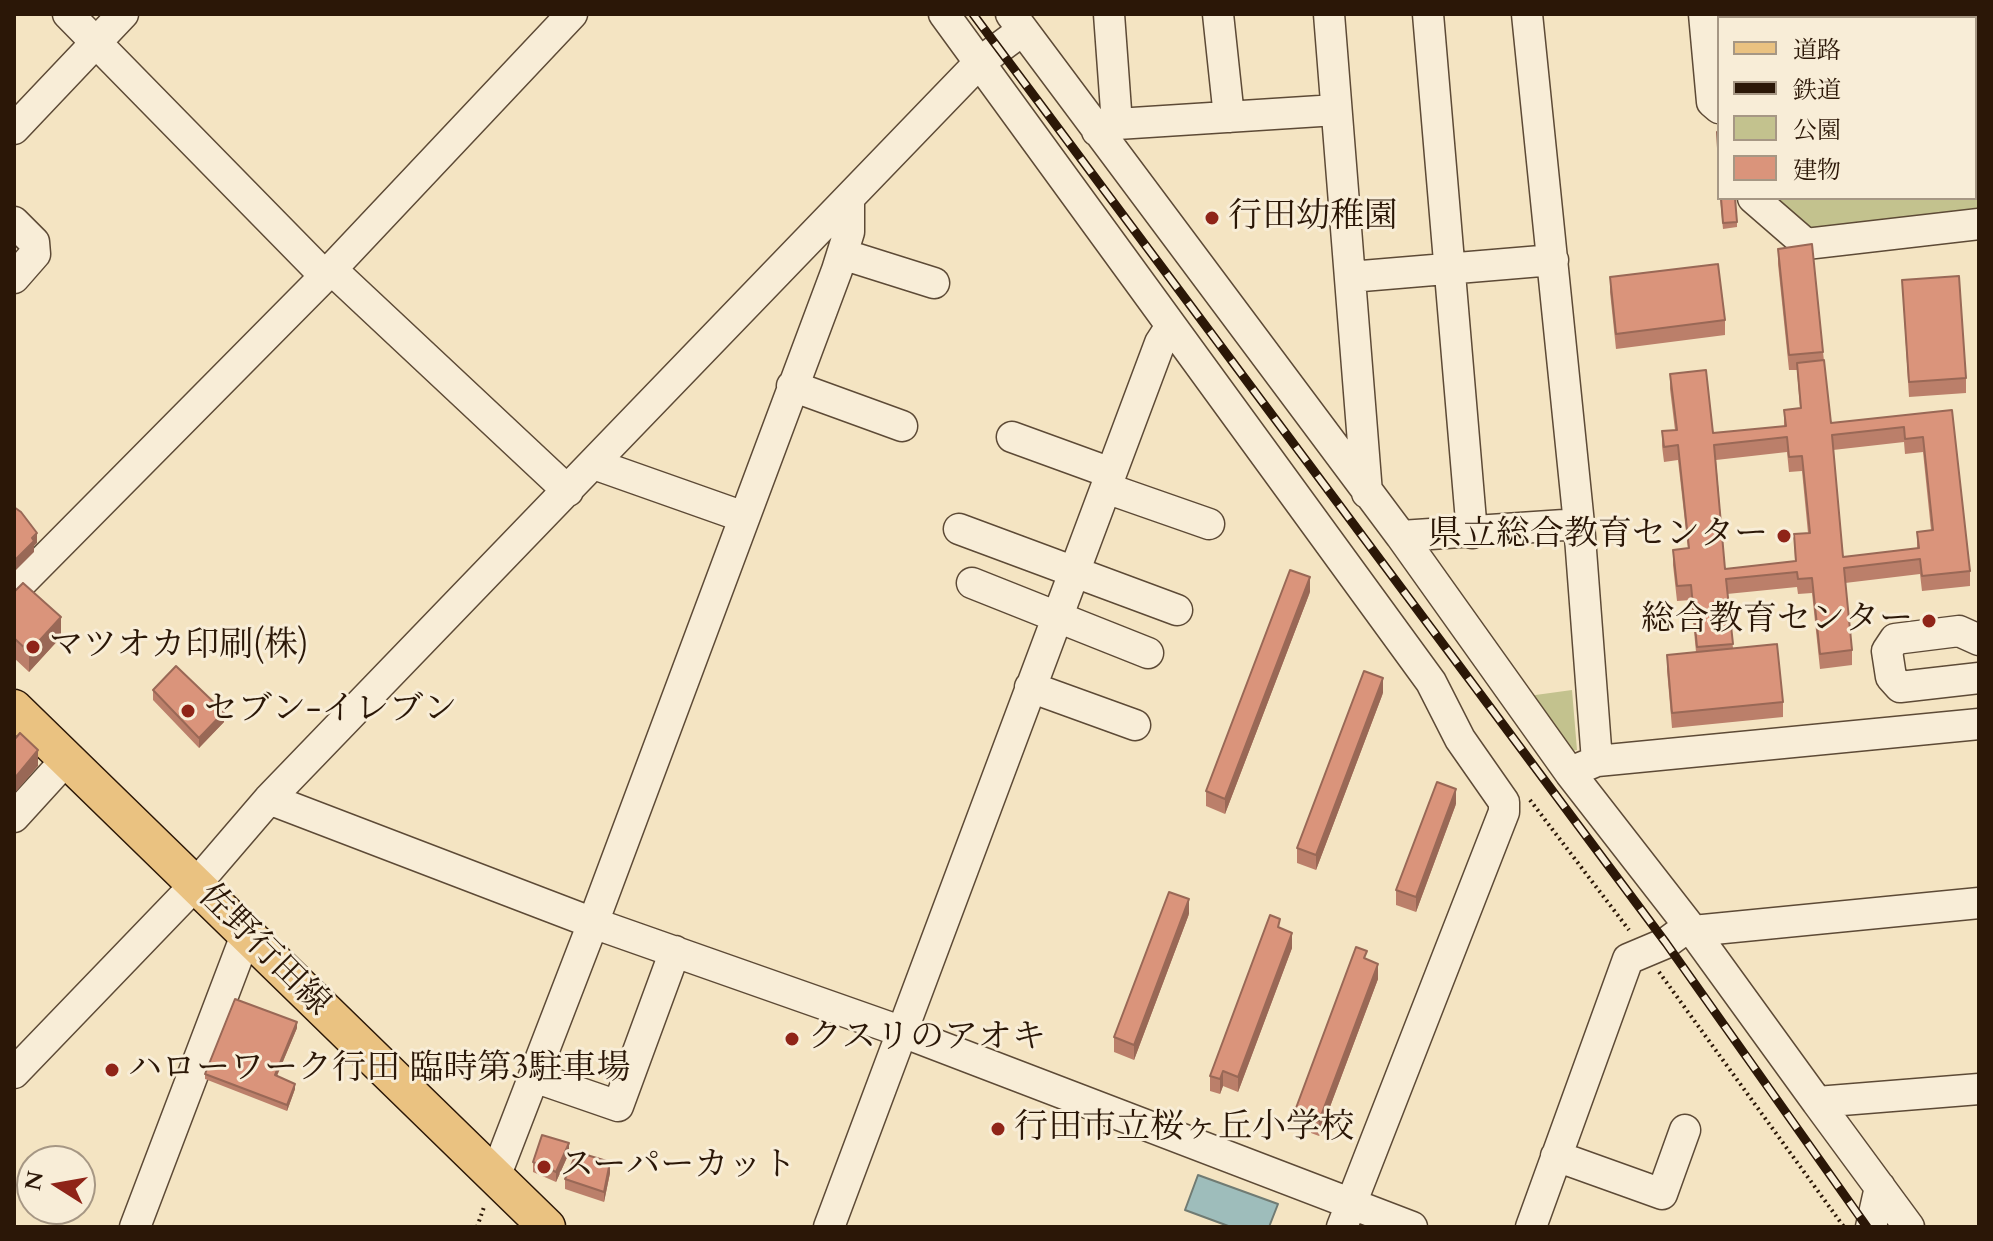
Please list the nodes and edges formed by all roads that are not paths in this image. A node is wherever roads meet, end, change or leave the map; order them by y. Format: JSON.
{"nodes":[{"id":1,"x":68,"y":14,"type":"edge"},
{"id":2,"x":123,"y":14,"type":"edge"},
{"id":3,"x":572,"y":14,"type":"edge"},
{"id":4,"x":944,"y":14,"type":"edge"},
{"id":5,"x":1109,"y":14,"type":"edge"},
{"id":6,"x":1218,"y":14,"type":"edge"},
{"id":7,"x":1329,"y":14,"type":"edge"},
{"id":8,"x":1428,"y":14,"type":"edge"},
{"id":9,"x":1527,"y":14,"type":"edge"},
{"id":10,"x":1704,"y":14,"type":"edge"},
{"id":11,"x":1017,"y":22,"type":"edge"},
{"id":12,"x":96,"y":43,"type":"junction"},
{"id":13,"x":980,"y":62,"type":"junction"},
{"id":14,"x":1717,"y":106,"type":"edge"},
{"id":15,"x":1336,"y":110,"type":"junction"},
{"id":16,"x":1229,"y":117,"type":"junction"},
{"id":17,"x":1107,"y":127,"type":"junction"},
{"id":18,"x":14,"y":129,"type":"edge"},
{"id":19,"x":1755,"y":200,"type":"edge"},
{"id":20,"x":849,"y":201,"type":"junction"},
{"id":21,"x":14,"y":222,"type":"edge"},
{"id":22,"x":1979,"y":224,"type":"edge"},
{"id":23,"x":842,"y":254,"type":"junction"},
{"id":24,"x":1553,"y":260,"type":"junction"},
{"id":25,"x":1448,"y":269,"type":"junction"},
{"id":26,"x":328,"y":272,"type":"junction"},
{"id":27,"x":1350,"y":277,"type":"junction"},
{"id":28,"x":14,"y":278,"type":"edge"},
{"id":29,"x":934,"y":283,"type":"dead end"},
{"id":30,"x":1171,"y":326,"type":"junction"},
{"id":31,"x":792,"y":386,"type":"junction"},
{"id":32,"x":902,"y":426,"type":"dead end"},
{"id":33,"x":1012,"y":437,"type":"dead end"},
{"id":34,"x":594,"y":464,"type":"junction"},
{"id":35,"x":1108,"y":480,"type":"junction"},
{"id":36,"x":568,"y":491,"type":"junction"},
{"id":37,"x":1367,"y":493,"type":"junction"},
{"id":38,"x":744,"y":517,"type":"junction"},
{"id":39,"x":1209,"y":524,"type":"dead end"},
{"id":40,"x":1579,"y":524,"type":"junction"},
{"id":41,"x":959,"y":529,"type":"dead end"},
{"id":42,"x":1472,"y":533,"type":"junction"},
{"id":43,"x":1401,"y":536,"type":"junction"},
{"id":44,"x":1074,"y":570,"type":"junction"},
{"id":45,"x":972,"y":583,"type":"dead end"},
{"id":46,"x":14,"y":590,"type":"edge"},
{"id":47,"x":1177,"y":610,"type":"dead end"},
{"id":48,"x":1056,"y":618,"type":"junction"},
{"id":49,"x":1979,"y":640,"type":"edge"},
{"id":50,"x":1148,"y":653,"type":"dead end"},
{"id":51,"x":1979,"y":678,"type":"edge"},
{"id":52,"x":1030,"y":687,"type":"junction"},
{"id":53,"x":14,"y":708,"type":"edge"},
{"id":54,"x":1979,"y":724,"type":"edge"},
{"id":55,"x":1135,"y":725,"type":"dead end"},
{"id":56,"x":66,"y":760,"type":"junction"},
{"id":57,"x":1584,"y":767,"type":"junction"},
{"id":58,"x":269,"y":799,"type":"junction"},
{"id":59,"x":14,"y":817,"type":"edge"},
{"id":60,"x":196,"y":884,"type":"junction"},
{"id":61,"x":1979,"y":903,"type":"edge"},
{"id":62,"x":593,"y":923,"type":"junction"},
{"id":63,"x":1691,"y":928,"type":"junction"},
{"id":64,"x":246,"y":935,"type":"junction"},
{"id":65,"x":675,"y":951,"type":"junction"},
{"id":66,"x":900,"y":1031,"type":"junction"},
{"id":67,"x":14,"y":1073,"type":"edge"},
{"id":68,"x":534,"y":1077,"type":"junction"},
{"id":69,"x":1979,"y":1089,"type":"edge"},
{"id":70,"x":1817,"y":1102,"type":"junction"},
{"id":71,"x":1685,"y":1130,"type":"dead end"},
{"id":72,"x":1556,"y":1156,"type":"junction"},
{"id":73,"x":495,"y":1177,"type":"junction"},
{"id":74,"x":1880,"y":1187,"type":"junction"},
{"id":75,"x":1346,"y":1216,"type":"edge"},
{"id":76,"x":135,"y":1227,"type":"edge"},
{"id":77,"x":547,"y":1227,"type":"edge"},
{"id":78,"x":829,"y":1227,"type":"edge"},
{"id":79,"x":1412,"y":1227,"type":"edge"},
{"id":80,"x":1531,"y":1227,"type":"edge"},
{"id":81,"x":1871,"y":1227,"type":"edge"},
{"id":82,"x":1909,"y":1227,"type":"edge"}],
"edges":[{"from":1,"to":12,"type":"street"},
{"from":2,"to":12,"type":"street"},
{"from":3,"to":26,"type":"street"},
{"from":4,"to":13,"type":"street"},
{"from":5,"to":17,"type":"street"},
{"from":6,"to":16,"type":"street"},
{"from":7,"to":15,"type":"street"},
{"from":8,"to":25,"type":"street"},
{"from":9,"to":24,"type":"street"},
{"from":10,"to":14,"type":"street"},
{"from":11,"to":13,"type":"street"},
{"from":11,"to":17,"type":"street"},
{"from":12,"to":18,"type":"street"},
{"from":12,"to":26,"type":"street"},
{"from":13,"to":20,"type":"street"},
{"from":13,"to":30,"type":"street"},
{"from":15,"to":16,"type":"street"},
{"from":15,"to":27,"type":"street"},
{"from":16,"to":17,"type":"street"},
{"from":17,"to":37,"type":"street"},
{"from":19,"to":22,"type":"street"},
{"from":20,"to":23,"type":"street"},
{"from":20,"to":34,"type":"street"},
{"from":21,"to":28,"type":"street"},
{"from":23,"to":29,"type":"street"},
{"from":23,"to":31,"type":"street"},
{"from":24,"to":25,"type":"street"},
{"from":24,"to":40,"type":"street"},
{"from":25,"to":27,"type":"street"},
{"from":25,"to":42,"type":"street"},
{"from":26,"to":36,"type":"street"},
{"from":26,"to":46,"type":"street"},
{"from":27,"to":37,"type":"street"},
{"from":30,"to":35,"type":"street"},
{"from":30,"to":75,"type":"street"},
{"from":31,"to":32,"type":"street"},
{"from":31,"to":38,"type":"street"},
{"from":33,"to":35,"type":"street"},
{"from":34,"to":36,"type":"street"},
{"from":34,"to":38,"type":"street"},
{"from":35,"to":39,"type":"street"},
{"from":35,"to":44,"type":"street"},
{"from":36,"to":58,"type":"street"},
{"from":37,"to":43,"type":"street"},
{"from":38,"to":62,"type":"street"},
{"from":40,"to":42,"type":"street"},
{"from":40,"to":57,"type":"street"},
{"from":41,"to":44,"type":"street"},
{"from":42,"to":43,"type":"street"},
{"from":43,"to":57,"type":"street"},
{"from":44,"to":47,"type":"street"},
{"from":44,"to":48,"type":"street"},
{"from":45,"to":48,"type":"street"},
{"from":48,"to":50,"type":"street"},
{"from":48,"to":52,"type":"street"},
{"from":49,"to":51,"type":"street"},
{"from":52,"to":55,"type":"street"},
{"from":52,"to":66,"type":"street"},
{"from":53,"to":56,"type":"main road","name":"佐野行田線"},
{"from":54,"to":57,"type":"street"},
{"from":56,"to":59,"type":"street"},
{"from":56,"to":60,"type":"main road","name":"佐野行田線"},
{"from":57,"to":63,"type":"street"},
{"from":58,"to":60,"type":"street"},
{"from":58,"to":62,"type":"street"},
{"from":60,"to":64,"type":"main road","name":"佐野行田線"},
{"from":60,"to":67,"type":"street"},
{"from":61,"to":63,"type":"street"},
{"from":62,"to":65,"type":"street"},
{"from":62,"to":68,"type":"street"},
{"from":63,"to":70,"type":"street"},
{"from":63,"to":72,"type":"street"},
{"from":64,"to":73,"type":"main road","name":"佐野行田線"},
{"from":64,"to":76,"type":"street"},
{"from":65,"to":66,"type":"street"},
{"from":65,"to":68,"type":"street"},
{"from":66,"to":75,"type":"street"},
{"from":66,"to":78,"type":"street"},
{"from":68,"to":73,"type":"street"},
{"from":69,"to":70,"type":"street"},
{"from":70,"to":74,"type":"street"},
{"from":71,"to":72,"type":"street"},
{"from":72,"to":80,"type":"street"},
{"from":73,"to":77,"type":"main road","name":"佐野行田線"},
{"from":74,"to":81,"type":"street"},
{"from":74,"to":82,"type":"street"},
{"from":75,"to":79,"type":"street"}]}
